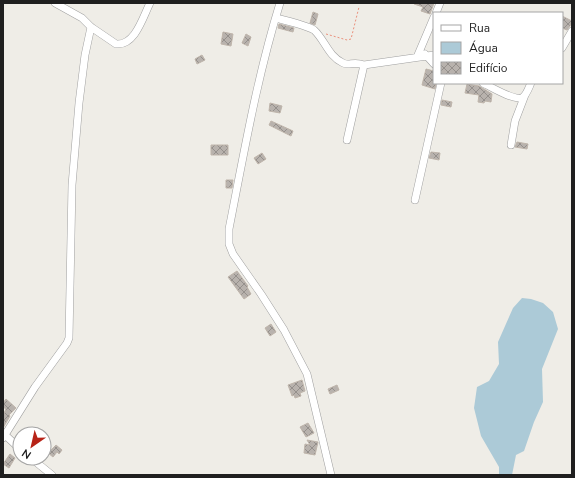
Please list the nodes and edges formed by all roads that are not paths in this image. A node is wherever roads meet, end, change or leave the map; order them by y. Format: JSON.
{"nodes":[{"id":1,"x":55,"y":3,"type":"edge"},
{"id":2,"x":150,"y":3,"type":"edge"},
{"id":3,"x":280,"y":3,"type":"edge"},
{"id":4,"x":276,"y":18,"type":"junction"},
{"id":5,"x":433,"y":19,"type":"edge"},
{"id":6,"x":91,"y":27,"type":"junction"},
{"id":7,"x":572,"y":31,"type":"edge"},
{"id":8,"x":563,"y":46,"type":"edge"},
{"id":9,"x":419,"y":53,"type":"junction"},
{"id":10,"x":430,"y":56,"type":"edge"},
{"id":11,"x":364,"y":65,"type":"junction"},
{"id":12,"x":441,"y":84,"type":"edge"},
{"id":13,"x":485,"y":84,"type":"edge"},
{"id":14,"x":530,"y":84,"type":"edge"},
{"id":15,"x":525,"y":95,"type":"junction"},
{"id":16,"x":347,"y":140,"type":"dead end"},
{"id":17,"x":511,"y":145,"type":"dead end"},
{"id":18,"x":415,"y":200,"type":"dead end"},
{"id":19,"x":4,"y":436,"type":"edge"},
{"id":20,"x":12,"y":442,"type":"edge"},
{"id":21,"x":41,"y":466,"type":"edge"},
{"id":22,"x":52,"y":475,"type":"edge"},
{"id":23,"x":331,"y":475,"type":"edge"}],
"edges":[{"from":1,"to":6,"type":"street"},
{"from":2,"to":6,"type":"street"},
{"from":3,"to":4,"type":"street"},
{"from":4,"to":11,"type":"street"},
{"from":4,"to":23,"type":"street"},
{"from":5,"to":9,"type":"street"},
{"from":6,"to":19,"type":"street"},
{"from":7,"to":8,"type":"street"},
{"from":9,"to":10,"type":"street"},
{"from":9,"to":11,"type":"street"},
{"from":11,"to":16,"type":"street"},
{"from":12,"to":18,"type":"street"},
{"from":13,"to":15,"type":"street"},
{"from":14,"to":15,"type":"street"},
{"from":15,"to":17,"type":"street"},
{"from":19,"to":20,"type":"street"},
{"from":21,"to":22,"type":"street"}]}
